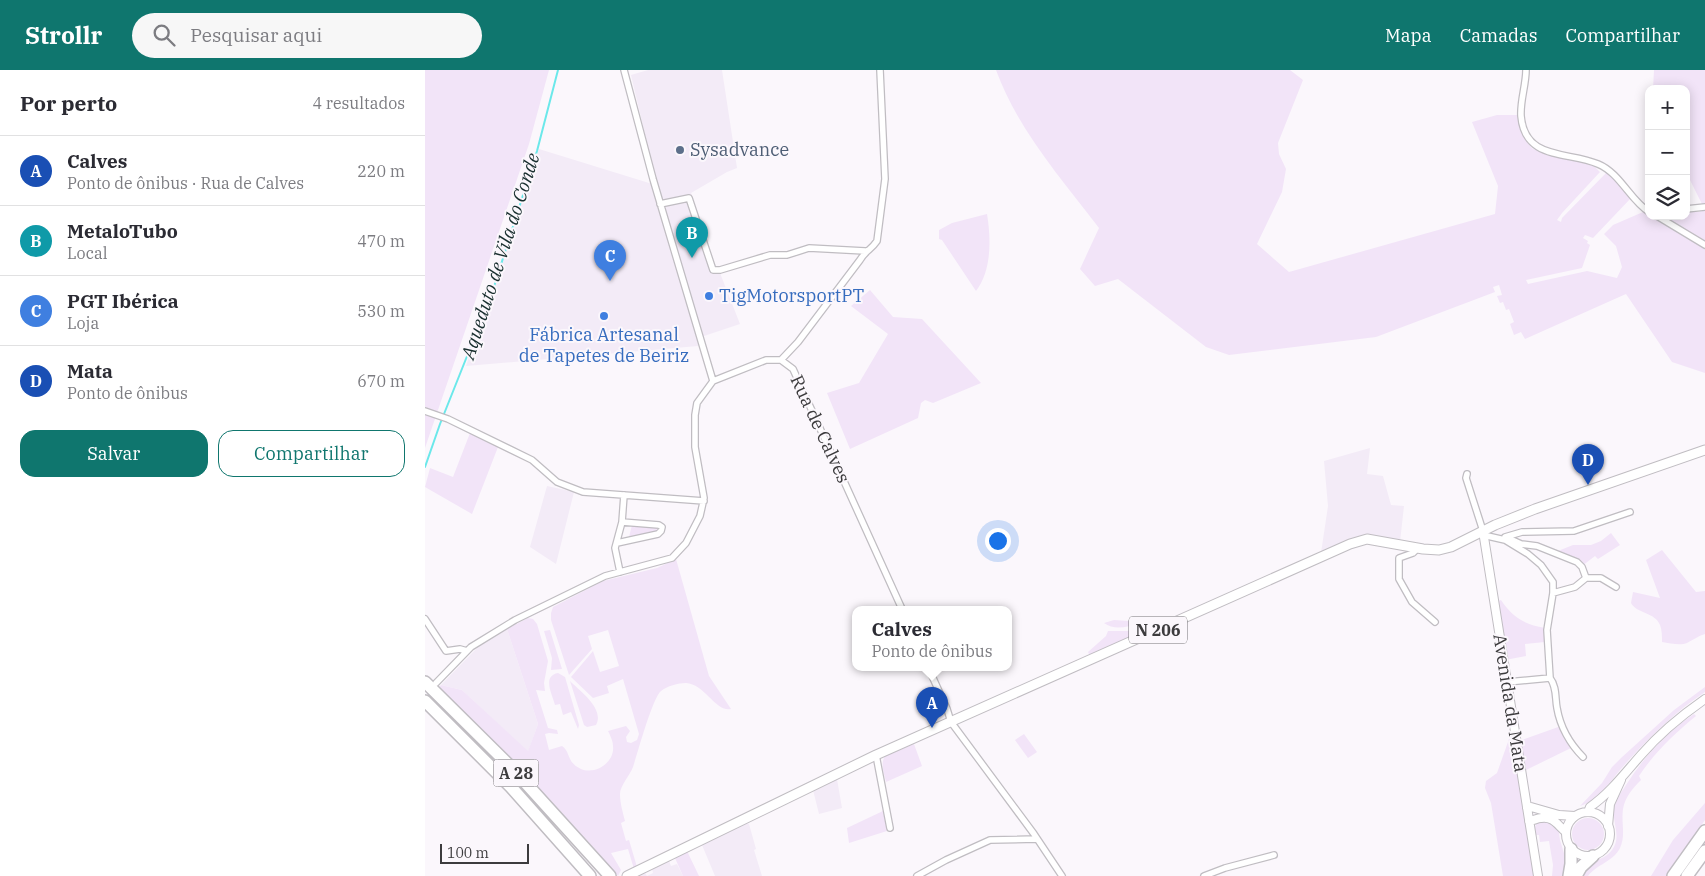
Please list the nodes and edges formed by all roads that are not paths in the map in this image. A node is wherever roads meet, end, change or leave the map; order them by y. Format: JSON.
{"nodes":[{"id":1,"x":624,"y":70,"type":"edge"},
{"id":2,"x":880,"y":70,"type":"edge"},
{"id":3,"x":1526,"y":70,"type":"edge"},
{"id":4,"x":660,"y":204,"type":"junction"},
{"id":5,"x":1645,"y":207,"type":"edge"},
{"id":6,"x":1705,"y":207,"type":"edge"},
{"id":7,"x":1690,"y":209,"type":"edge"},
{"id":8,"x":1664,"y":220,"type":"edge"},
{"id":9,"x":1705,"y":245,"type":"edge"},
{"id":10,"x":865,"y":251,"type":"junction"},
{"id":11,"x":781,"y":360,"type":"junction"},
{"id":12,"x":713,"y":381,"type":"junction"},
{"id":13,"x":425,"y":411,"type":"edge"},
{"id":14,"x":1705,"y":450,"type":"edge"},
{"id":15,"x":1467,"y":474,"type":"dead end"},
{"id":16,"x":624,"y":495,"type":"junction"},
{"id":17,"x":704,"y":501,"type":"junction"},
{"id":18,"x":1629,"y":512,"type":"dead end"},
{"id":19,"x":622,"y":522,"type":"junction"},
{"id":20,"x":1485,"y":531,"type":"junction"},
{"id":21,"x":1505,"y":537,"type":"junction"},
{"id":22,"x":617,"y":543,"type":"junction"},
{"id":23,"x":1418,"y":548,"type":"junction"},
{"id":24,"x":620,"y":572,"type":"junction"},
{"id":25,"x":1586,"y":578,"type":"junction"},
{"id":26,"x":1616,"y":587,"type":"dead end"},
{"id":27,"x":1553,"y":593,"type":"junction"},
{"id":28,"x":901,"y":606,"type":"edge"},
{"id":29,"x":425,"y":619,"type":"edge"},
{"id":30,"x":1435,"y":622,"type":"dead end"},
{"id":31,"x":467,"y":651,"type":"junction"},
{"id":32,"x":930,"y":671,"type":"edge"},
{"id":33,"x":1551,"y":678,"type":"junction"},
{"id":34,"x":1507,"y":682,"type":"junction"},
{"id":35,"x":431,"y":683,"type":"edge"},
{"id":36,"x":1705,"y":698,"type":"edge"},
{"id":37,"x":425,"y":701,"type":"edge"},
{"id":38,"x":951,"y":722,"type":"junction"},
{"id":39,"x":876,"y":755,"type":"junction"},
{"id":40,"x":1583,"y":757,"type":"dead end"},
{"id":41,"x":1624,"y":775,"type":"junction"},
{"id":42,"x":1527,"y":808,"type":"junction"},
{"id":43,"x":1587,"y":812,"type":"junction"},
{"id":44,"x":1575,"y":816,"type":"junction"},
{"id":45,"x":1529,"y":821,"type":"junction"},
{"id":46,"x":1609,"y":826,"type":"junction"},
{"id":47,"x":890,"y":828,"type":"dead end"},
{"id":48,"x":1705,"y":831,"type":"edge"},
{"id":49,"x":1566,"y":832,"type":"junction"},
{"id":50,"x":1037,"y":839,"type":"junction"},
{"id":51,"x":1571,"y":849,"type":"junction"},
{"id":52,"x":1705,"y":851,"type":"edge"},
{"id":53,"x":1274,"y":855,"type":"dead end"},
{"id":54,"x":1593,"y":856,"type":"junction"},
{"id":55,"x":606,"y":872,"type":"edge"},
{"id":56,"x":589,"y":876,"type":"edge"},
{"id":57,"x":627,"y":876,"type":"edge"},
{"id":58,"x":917,"y":876,"type":"edge"},
{"id":59,"x":1062,"y":876,"type":"edge"},
{"id":60,"x":1204,"y":876,"type":"edge"},
{"id":61,"x":1538,"y":876,"type":"edge"},
{"id":62,"x":1569,"y":876,"type":"edge"},
{"id":63,"x":1576,"y":876,"type":"edge"},
{"id":64,"x":1673,"y":876,"type":"edge"},
{"id":65,"x":1687,"y":876,"type":"edge"}],
"edges":[{"from":1,"to":4,"type":"street"},
{"from":2,"to":10,"type":"street"},
{"from":3,"to":5,"type":"street"},
{"from":4,"to":10,"type":"street"},
{"from":4,"to":12,"type":"street"},
{"from":6,"to":7,"type":"street"},
{"from":8,"to":9,"type":"street"},
{"from":10,"to":11,"type":"street"},
{"from":11,"to":12,"type":"street","name":"Rua de Calves"},
{"from":11,"to":28,"type":"street","name":"Rua de Calves"},
{"from":12,"to":17,"type":"street"},
{"from":13,"to":16,"type":"street"},
{"from":14,"to":20,"type":"main road","number":"N 206"},
{"from":15,"to":20,"type":"street"},
{"from":16,"to":17,"type":"street"},
{"from":16,"to":19,"type":"street"},
{"from":17,"to":24,"type":"street"},
{"from":18,"to":21,"type":"street"},
{"from":19,"to":22,"type":"street"},
{"from":19,"to":22,"type":"street"},
{"from":20,"to":21,"type":"street"},
{"from":20,"to":23,"type":"main road","number":"N 206"},
{"from":20,"to":27,"type":"street"},
{"from":20,"to":34,"type":"street","name":"Avenida da Mata"},
{"from":21,"to":25,"type":"street"},
{"from":22,"to":24,"type":"street"},
{"from":23,"to":30,"type":"street"},
{"from":23,"to":38,"type":"main road","number":"N 206"},
{"from":24,"to":31,"type":"street"},
{"from":25,"to":26,"type":"street"},
{"from":25,"to":27,"type":"street"},
{"from":27,"to":33,"type":"street"},
{"from":29,"to":31,"type":"street"},
{"from":31,"to":35,"type":"street"},
{"from":32,"to":38,"type":"street"},
{"from":33,"to":34,"type":"street"},
{"from":33,"to":40,"type":"street"},
{"from":34,"to":42,"type":"street","name":"Avenida da Mata"},
{"from":35,"to":55,"type":"highway","number":"A 28"},
{"from":36,"to":41,"type":"street"},
{"from":37,"to":56,"type":"highway","number":"A 28"},
{"from":38,"to":39,"type":"main road","number":"N 206"},
{"from":38,"to":50,"type":"street"},
{"from":39,"to":47,"type":"street"},
{"from":39,"to":57,"type":"main road","number":"N 206"},
{"from":41,"to":43,"type":"street"},
{"from":41,"to":46,"type":"street"},
{"from":42,"to":44,"type":"street"},
{"from":42,"to":45,"type":"street","name":"Avenida da Mata"},
{"from":43,"to":44,"type":"street"},
{"from":43,"to":46,"type":"street"},
{"from":44,"to":49,"type":"street"},
{"from":45,"to":49,"type":"street"},
{"from":45,"to":61,"type":"street","name":"Avenida da Mata"},
{"from":46,"to":54,"type":"street"},
{"from":48,"to":64,"type":"highway"},
{"from":49,"to":51,"type":"street"},
{"from":50,"to":58,"type":"street"},
{"from":50,"to":59,"type":"street"},
{"from":51,"to":54,"type":"street"},
{"from":51,"to":62,"type":"highway"},
{"from":52,"to":65,"type":"highway"},
{"from":53,"to":60,"type":"street"},
{"from":54,"to":63,"type":"highway"}]}
